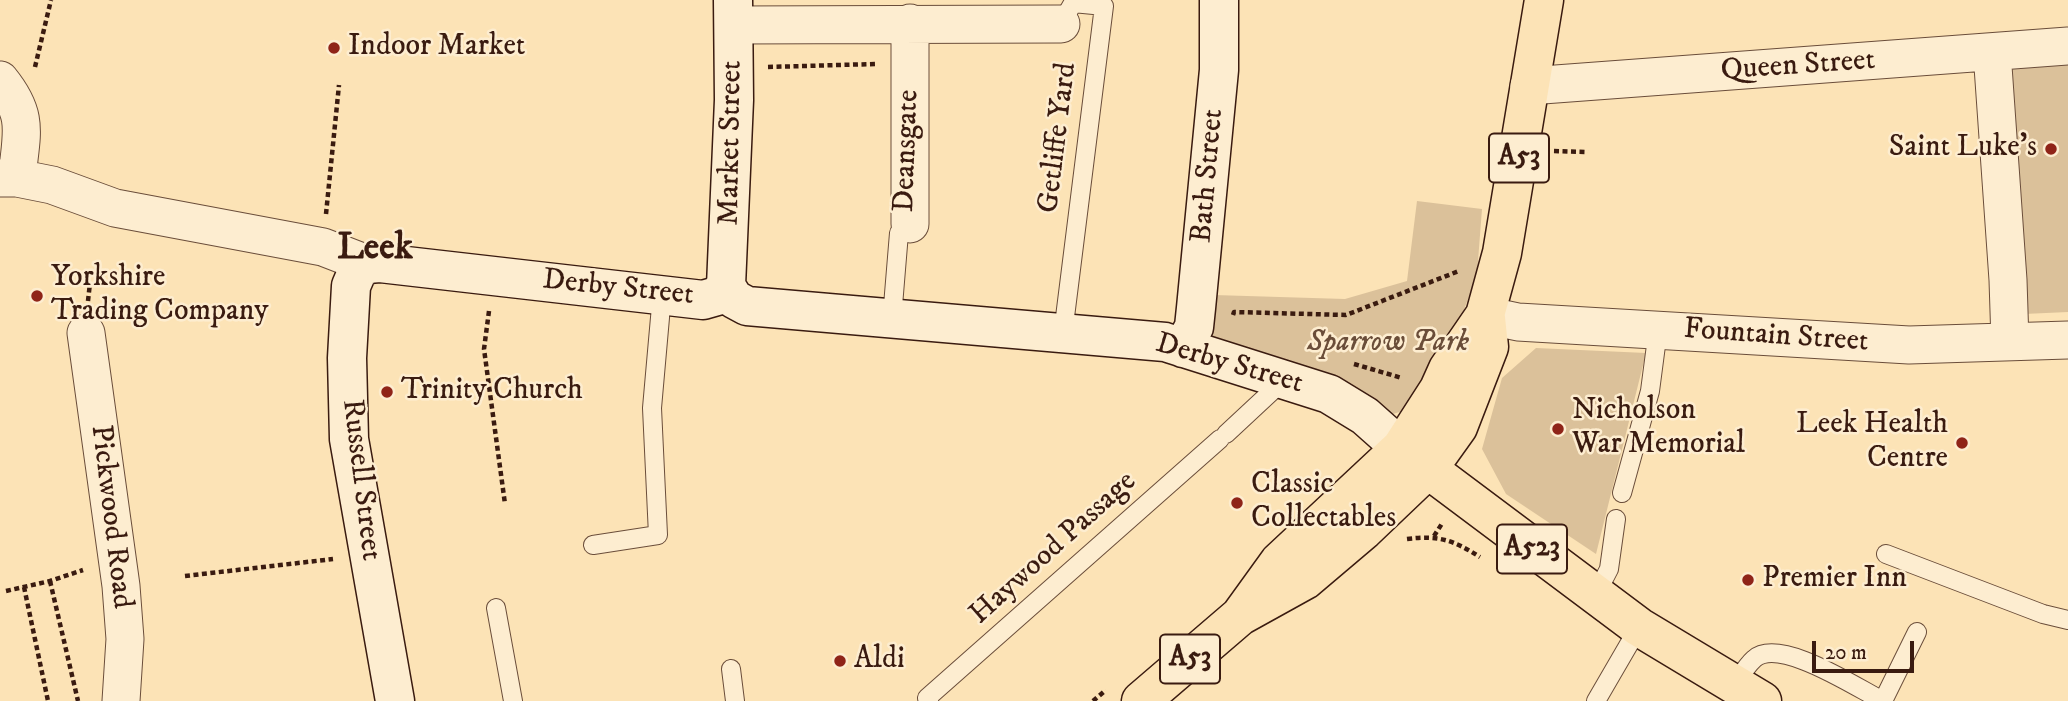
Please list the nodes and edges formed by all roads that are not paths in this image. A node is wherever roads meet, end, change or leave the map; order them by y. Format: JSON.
{"nodes":[{"id":1,"x":1219,"y":0,"type":"edge"},
{"id":2,"x":1544,"y":0,"type":"edge"},
{"id":3,"x":734,"y":13,"type":"edge"},
{"id":4,"x":910,"y":23,"type":"junction"},
{"id":5,"x":1061,"y":24,"type":"joint"},
{"id":6,"x":2068,"y":46,"type":"edge"},
{"id":7,"x":1992,"y":52,"type":"junction"},
{"id":8,"x":0,"y":80,"type":"edge"},
{"id":9,"x":1528,"y":86,"type":"junction"},
{"id":10,"x":8,"y":178,"type":"edge"},
{"id":11,"x":910,"y":224,"type":"joint"},
{"id":12,"x":367,"y":264,"type":"junction"},
{"id":13,"x":726,"y":286,"type":"junction"},
{"id":14,"x":662,"y":295,"type":"junction"},
{"id":15,"x":1485,"y":315,"type":"junction"},
{"id":16,"x":892,"y":318,"type":"junction"},
{"id":17,"x":1658,"y":330,"type":"junction"},
{"id":18,"x":86,"y":333,"type":"dead end"},
{"id":19,"x":1063,"y":333,"type":"junction"},
{"id":20,"x":2068,"y":340,"type":"edge"},
{"id":21,"x":2010,"y":342,"type":"junction"},
{"id":22,"x":1183,"y":348,"type":"junction"},
{"id":23,"x":1284,"y":380,"type":"junction"},
{"id":24,"x":1414,"y":458,"type":"junction"},
{"id":25,"x":1622,"y":493,"type":"dead end"},
{"id":26,"x":1616,"y":519,"type":"dead end"},
{"id":27,"x":593,"y":545,"type":"dead end"},
{"id":28,"x":1886,"y":554,"type":"dead end"},
{"id":29,"x":1595,"y":596,"type":"junction"},
{"id":30,"x":496,"y":608,"type":"dead end"},
{"id":31,"x":2068,"y":620,"type":"edge"},
{"id":32,"x":1639,"y":627,"type":"junction"},
{"id":33,"x":1917,"y":632,"type":"dead end"},
{"id":34,"x":731,"y":669,"type":"dead end"},
{"id":35,"x":1748,"y":693,"type":"edge"},
{"id":36,"x":1145,"y":700,"type":"edge"},
{"id":37,"x":121,"y":701,"type":"edge"},
{"id":38,"x":395,"y":701,"type":"edge"},
{"id":39,"x":513,"y":701,"type":"edge"},
{"id":40,"x":735,"y":701,"type":"edge"},
{"id":41,"x":929,"y":701,"type":"edge"},
{"id":42,"x":1595,"y":701,"type":"edge"},
{"id":43,"x":1883,"y":701,"type":"edge"}],
"edges":[{"from":1,"to":22,"type":"street","name":"Bath Street"},
{"from":2,"to":9,"type":"highway","number":"A53"},
{"from":3,"to":4,"type":"street"},
{"from":3,"to":13,"type":"street","name":"Market Street"},
{"from":4,"to":5,"type":"street"},
{"from":4,"to":11,"type":"street","name":"Deansgate"},
{"from":5,"to":19,"type":"lane","name":"Getliffe Yard"},
{"from":6,"to":7,"type":"street","name":"Queen Street"},
{"from":7,"to":9,"type":"street","name":"Queen Street"},
{"from":7,"to":21,"type":"street"},
{"from":8,"to":10,"type":"street"},
{"from":9,"to":15,"type":"highway","number":"A53"},
{"from":10,"to":12,"type":"street","name":"Derby Street"},
{"from":11,"to":16,"type":"lane","name":"Deansgate"},
{"from":12,"to":14,"type":"street","name":"Derby Street"},
{"from":12,"to":38,"type":"street","name":"Russell Street"},
{"from":13,"to":14,"type":"street","name":"Derby Street"},
{"from":13,"to":16,"type":"street","name":"Derby Street"},
{"from":14,"to":27,"type":"lane"},
{"from":15,"to":17,"type":"street","name":"Fountain Street"},
{"from":15,"to":24,"type":"highway","number":"A53"},
{"from":16,"to":19,"type":"street","name":"Derby Street"},
{"from":17,"to":21,"type":"street","name":"Fountain Street"},
{"from":17,"to":25,"type":"lane"},
{"from":18,"to":37,"type":"street","name":"Pickwood Road"},
{"from":19,"to":22,"type":"street","name":"Derby Street"},
{"from":20,"to":21,"type":"street","name":"Fountain Street"},
{"from":22,"to":23,"type":"street","name":"Derby Street"},
{"from":23,"to":24,"type":"street","name":"Derby Street"},
{"from":23,"to":41,"type":"lane","name":"Haywood Passage"},
{"from":24,"to":29,"type":"highway","number":"A523"},
{"from":24,"to":36,"type":"highway","number":"A53"},
{"from":26,"to":29,"type":"lane"},
{"from":28,"to":31,"type":"lane"},
{"from":29,"to":32,"type":"highway","number":"A523"},
{"from":30,"to":39,"type":"lane"},
{"from":32,"to":35,"type":"highway","number":"A523"},
{"from":32,"to":42,"type":"lane"},
{"from":33,"to":43,"type":"lane"},
{"from":34,"to":40,"type":"lane"},
{"from":35,"to":43,"type":"lane"}]}
